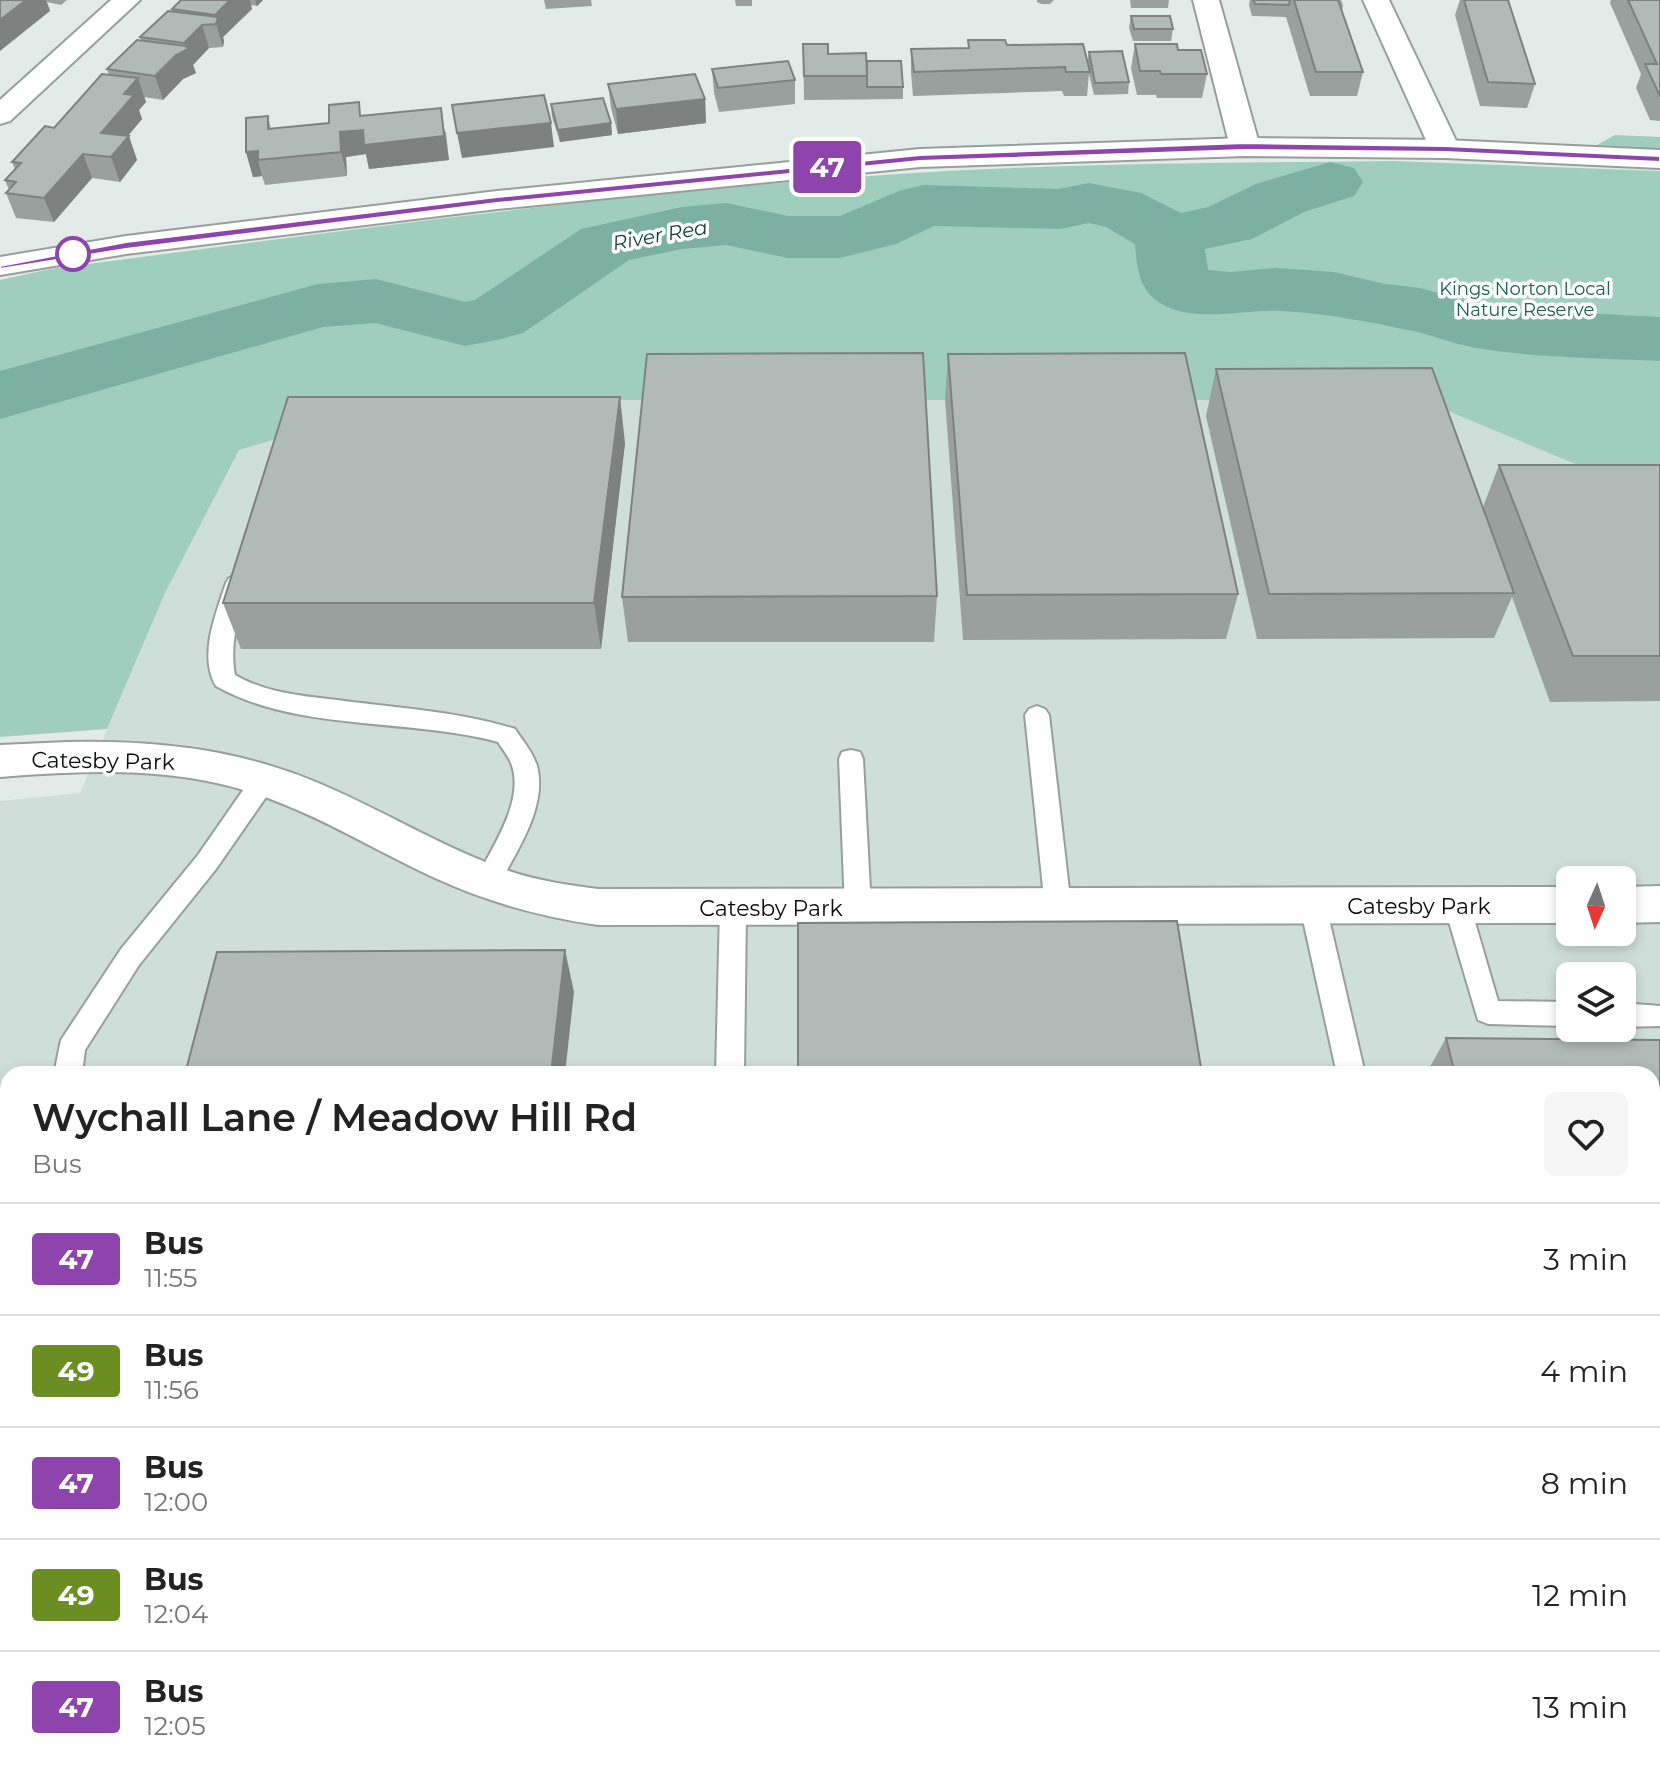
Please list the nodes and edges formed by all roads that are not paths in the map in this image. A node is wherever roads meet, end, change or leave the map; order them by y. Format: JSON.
{"nodes":[{"id":1,"x":127,"y":0,"type":"edge"},
{"id":2,"x":1206,"y":0,"type":"edge"},
{"id":3,"x":1376,"y":0,"type":"edge"},
{"id":4,"x":0,"y":115,"type":"edge"},
{"id":5,"x":1245,"y":147,"type":"junction"},
{"id":6,"x":1445,"y":149,"type":"junction"},
{"id":7,"x":1660,"y":159,"type":"edge"},
{"id":8,"x":0,"y":266,"type":"edge"},
{"id":9,"x":242,"y":567,"type":"edge"},
{"id":10,"x":1037,"y":715,"type":"dead end"},
{"id":11,"x":851,"y":759,"type":"dead end"},
{"id":12,"x":0,"y":761,"type":"edge"},
{"id":13,"x":264,"y":780,"type":"junction"},
{"id":14,"x":488,"y":881,"type":"junction"},
{"id":15,"x":1660,"y":904,"type":"edge"},
{"id":16,"x":1457,"y":905,"type":"junction"},
{"id":17,"x":1556,"y":905,"type":"edge"},
{"id":18,"x":1636,"y":905,"type":"edge"},
{"id":19,"x":1313,"y":906,"type":"junction"},
{"id":20,"x":1058,"y":907,"type":"junction"},
{"id":21,"x":733,"y":908,"type":"junction"},
{"id":22,"x":858,"y":908,"type":"junction"},
{"id":23,"x":1556,"y":1014,"type":"edge"},
{"id":24,"x":1636,"y":1015,"type":"edge"},
{"id":25,"x":1654,"y":1016,"type":"dead end"},
{"id":26,"x":69,"y":1066,"type":"edge"},
{"id":27,"x":730,"y":1066,"type":"edge"},
{"id":28,"x":1349,"y":1066,"type":"edge"}],
"edges":[{"from":1,"to":4,"type":"street"},
{"from":2,"to":5,"type":"street"},
{"from":3,"to":6,"type":"street"},
{"from":5,"to":6,"type":"street"},
{"from":5,"to":8,"type":"street"},
{"from":6,"to":7,"type":"street"},
{"from":9,"to":14,"type":"lane"},
{"from":10,"to":20,"type":"lane"},
{"from":11,"to":22,"type":"lane"},
{"from":12,"to":13,"type":"street","name":"Catesby Park"},
{"from":13,"to":14,"type":"street","name":"Catesby Park"},
{"from":13,"to":26,"type":"lane"},
{"from":14,"to":21,"type":"street","name":"Catesby Park"},
{"from":15,"to":18,"type":"street"},
{"from":16,"to":17,"type":"street","name":"Catesby Park"},
{"from":16,"to":19,"type":"street","name":"Catesby Park"},
{"from":16,"to":23,"type":"lane"},
{"from":19,"to":20,"type":"street","name":"Catesby Park"},
{"from":19,"to":28,"type":"lane"},
{"from":20,"to":22,"type":"street","name":"Catesby Park"},
{"from":21,"to":22,"type":"street","name":"Catesby Park"},
{"from":21,"to":27,"type":"lane"},
{"from":24,"to":25,"type":"lane"}]}
